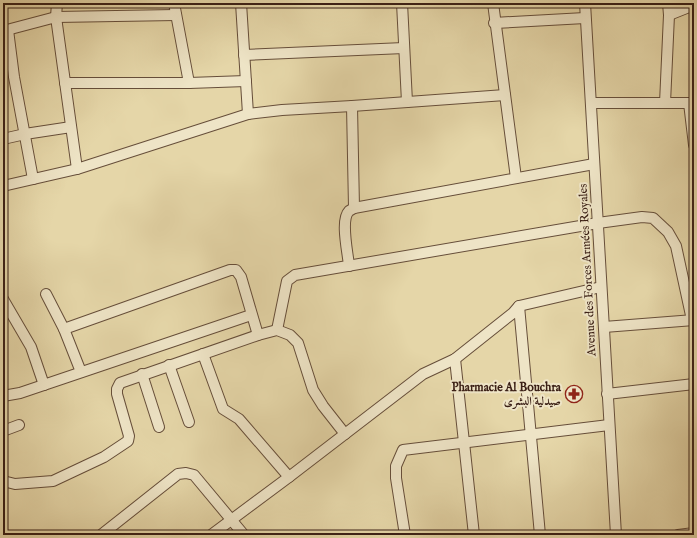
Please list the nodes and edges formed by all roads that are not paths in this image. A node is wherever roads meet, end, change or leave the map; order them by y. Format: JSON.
{"nodes":[{"id":1,"x":57,"y":3,"type":"edge"},
{"id":2,"x":174,"y":3,"type":"edge"},
{"id":3,"x":241,"y":3,"type":"edge"},
{"id":4,"x":402,"y":3,"type":"edge"},
{"id":5,"x":493,"y":3,"type":"edge"},
{"id":6,"x":585,"y":3,"type":"edge"},
{"id":7,"x":668,"y":3,"type":"edge"},
{"id":8,"x":694,"y":5,"type":"edge"},
{"id":9,"x":176,"y":15,"type":"junction"},
{"id":10,"x":669,"y":15,"type":"junction"},
{"id":11,"x":56,"y":17,"type":"junction"},
{"id":12,"x":586,"y":18,"type":"junction"},
{"id":13,"x":494,"y":23,"type":"junction"},
{"id":14,"x":6,"y":30,"type":"edge"},
{"id":15,"x":404,"y":48,"type":"junction"},
{"id":16,"x":244,"y":55,"type":"junction"},
{"id":17,"x":246,"y":81,"type":"junction"},
{"id":18,"x":65,"y":83,"type":"junction"},
{"id":19,"x":189,"y":83,"type":"junction"},
{"id":20,"x":505,"y":95,"type":"junction"},
{"id":21,"x":406,"y":102,"type":"junction"},
{"id":22,"x":591,"y":103,"type":"junction"},
{"id":23,"x":665,"y":103,"type":"junction"},
{"id":24,"x":692,"y":103,"type":"edge"},
{"id":25,"x":352,"y":106,"type":"junction"},
{"id":26,"x":248,"y":114,"type":"junction"},
{"id":27,"x":71,"y":127,"type":"junction"},
{"id":28,"x":25,"y":134,"type":"junction"},
{"id":29,"x":3,"y":139,"type":"edge"},
{"id":30,"x":694,"y":144,"type":"edge"},
{"id":31,"x":594,"y":164,"type":"junction"},
{"id":32,"x":78,"y":169,"type":"junction"},
{"id":33,"x":516,"y":178,"type":"junction"},
{"id":34,"x":33,"y":179,"type":"junction"},
{"id":35,"x":3,"y":186,"type":"edge"},
{"id":36,"x":354,"y":208,"type":"junction"},
{"id":37,"x":598,"y":223,"type":"junction"},
{"id":38,"x":349,"y":266,"type":"junction"},
{"id":39,"x":601,"y":287,"type":"junction"},
{"id":40,"x":46,"y":294,"type":"dead end"},
{"id":41,"x":3,"y":299,"type":"edge"},
{"id":42,"x":519,"y":306,"type":"junction"},
{"id":43,"x":252,"y":315,"type":"junction"},
{"id":44,"x":693,"y":320,"type":"edge"},
{"id":45,"x":604,"y":327,"type":"junction"},
{"id":46,"x":64,"y":329,"type":"junction"},
{"id":47,"x":277,"y":330,"type":"junction"},
{"id":48,"x":258,"y":336,"type":"junction"},
{"id":49,"x":203,"y":354,"type":"junction"},
{"id":50,"x":455,"y":359,"type":"junction"},
{"id":51,"x":169,"y":365,"type":"junction"},
{"id":52,"x":81,"y":372,"type":"junction"},
{"id":53,"x":142,"y":374,"type":"junction"},
{"id":54,"x":694,"y":384,"type":"edge"},
{"id":55,"x":44,"y":385,"type":"junction"},
{"id":56,"x":608,"y":394,"type":"junction"},
{"id":57,"x":3,"y":396,"type":"edge"},
{"id":58,"x":189,"y":422,"type":"dead end"},
{"id":59,"x":609,"y":425,"type":"junction"},
{"id":60,"x":19,"y":426,"type":"dead end"},
{"id":61,"x":159,"y":426,"type":"dead end"},
{"id":62,"x":3,"y":431,"type":"edge"},
{"id":63,"x":345,"y":434,"type":"junction"},
{"id":64,"x":531,"y":435,"type":"junction"},
{"id":65,"x":464,"y":443,"type":"junction"},
{"id":66,"x":289,"y":477,"type":"junction"},
{"id":67,"x":3,"y":481,"type":"edge"},
{"id":68,"x":232,"y":520,"type":"junction"},
{"id":69,"x":694,"y":533,"type":"edge"},
{"id":70,"x":101,"y":535,"type":"edge"},
{"id":71,"x":211,"y":535,"type":"edge"},
{"id":72,"x":244,"y":535,"type":"edge"},
{"id":73,"x":405,"y":535,"type":"edge"},
{"id":74,"x":474,"y":535,"type":"edge"},
{"id":75,"x":540,"y":535,"type":"edge"},
{"id":76,"x":616,"y":535,"type":"edge"},
{"id":77,"x":678,"y":535,"type":"edge"}],
"edges":[{"from":1,"to":11,"type":"street"},
{"from":2,"to":9,"type":"street"},
{"from":3,"to":16,"type":"street"},
{"from":4,"to":15,"type":"street"},
{"from":5,"to":13,"type":"street"},
{"from":6,"to":12,"type":"street","name":"Avenue des Forces Armées Royales"},
{"from":7,"to":10,"type":"street"},
{"from":8,"to":10,"type":"street"},
{"from":9,"to":11,"type":"street"},
{"from":9,"to":19,"type":"street"},
{"from":10,"to":23,"type":"street"},
{"from":11,"to":14,"type":"street"},
{"from":11,"to":18,"type":"street"},
{"from":12,"to":13,"type":"street"},
{"from":12,"to":22,"type":"street","name":"Avenue des Forces Armées Royales"},
{"from":13,"to":20,"type":"street"},
{"from":14,"to":28,"type":"street"},
{"from":15,"to":16,"type":"street"},
{"from":15,"to":21,"type":"street"},
{"from":16,"to":17,"type":"street"},
{"from":17,"to":19,"type":"street"},
{"from":17,"to":26,"type":"street"},
{"from":18,"to":19,"type":"street"},
{"from":18,"to":27,"type":"street"},
{"from":20,"to":21,"type":"street"},
{"from":20,"to":33,"type":"street"},
{"from":21,"to":25,"type":"street"},
{"from":22,"to":23,"type":"street"},
{"from":22,"to":31,"type":"street","name":"Avenue des Forces Armées Royales"},
{"from":23,"to":24,"type":"street"},
{"from":24,"to":30,"type":"street"},
{"from":25,"to":26,"type":"street"},
{"from":25,"to":36,"type":"street"},
{"from":26,"to":32,"type":"street"},
{"from":27,"to":28,"type":"street"},
{"from":27,"to":32,"type":"street"},
{"from":28,"to":29,"type":"street"},
{"from":28,"to":34,"type":"street"},
{"from":31,"to":33,"type":"street"},
{"from":31,"to":37,"type":"street","name":"Avenue des Forces Armées Royales"},
{"from":32,"to":34,"type":"street"},
{"from":33,"to":36,"type":"street"},
{"from":34,"to":35,"type":"street"},
{"from":36,"to":38,"type":"street"},
{"from":37,"to":38,"type":"street"},
{"from":37,"to":39,"type":"street","name":"Avenue des Forces Armées Royales"},
{"from":37,"to":44,"type":"street"},
{"from":38,"to":47,"type":"street"},
{"from":39,"to":42,"type":"street"},
{"from":39,"to":45,"type":"street","name":"Avenue des Forces Armées Royales"},
{"from":40,"to":46,"type":"street"},
{"from":41,"to":55,"type":"street"},
{"from":42,"to":50,"type":"street"},
{"from":42,"to":64,"type":"street"},
{"from":43,"to":46,"type":"street"},
{"from":43,"to":48,"type":"street"},
{"from":43,"to":52,"type":"street"},
{"from":44,"to":45,"type":"street"},
{"from":45,"to":56,"type":"street","name":"Avenue des Forces Armées Royales"},
{"from":46,"to":52,"type":"street"},
{"from":47,"to":48,"type":"street"},
{"from":47,"to":63,"type":"street"},
{"from":48,"to":49,"type":"street"},
{"from":49,"to":51,"type":"street"},
{"from":49,"to":66,"type":"street"},
{"from":50,"to":63,"type":"street"},
{"from":50,"to":65,"type":"street"},
{"from":51,"to":53,"type":"street"},
{"from":51,"to":58,"type":"street"},
{"from":52,"to":55,"type":"street"},
{"from":53,"to":61,"type":"street"},
{"from":53,"to":67,"type":"street"},
{"from":54,"to":56,"type":"street"},
{"from":55,"to":57,"type":"street"},
{"from":56,"to":59,"type":"street","name":"Avenue des Forces Armées Royales"},
{"from":59,"to":64,"type":"street"},
{"from":59,"to":76,"type":"street","name":"Avenue des Forces Armées Royales"},
{"from":60,"to":62,"type":"street"},
{"from":63,"to":66,"type":"street"},
{"from":64,"to":65,"type":"street"},
{"from":64,"to":75,"type":"street"},
{"from":65,"to":73,"type":"street"},
{"from":65,"to":74,"type":"street"},
{"from":66,"to":68,"type":"street"},
{"from":68,"to":70,"type":"street"},
{"from":68,"to":71,"type":"street"},
{"from":68,"to":72,"type":"street"},
{"from":69,"to":77,"type":"street"}]}
